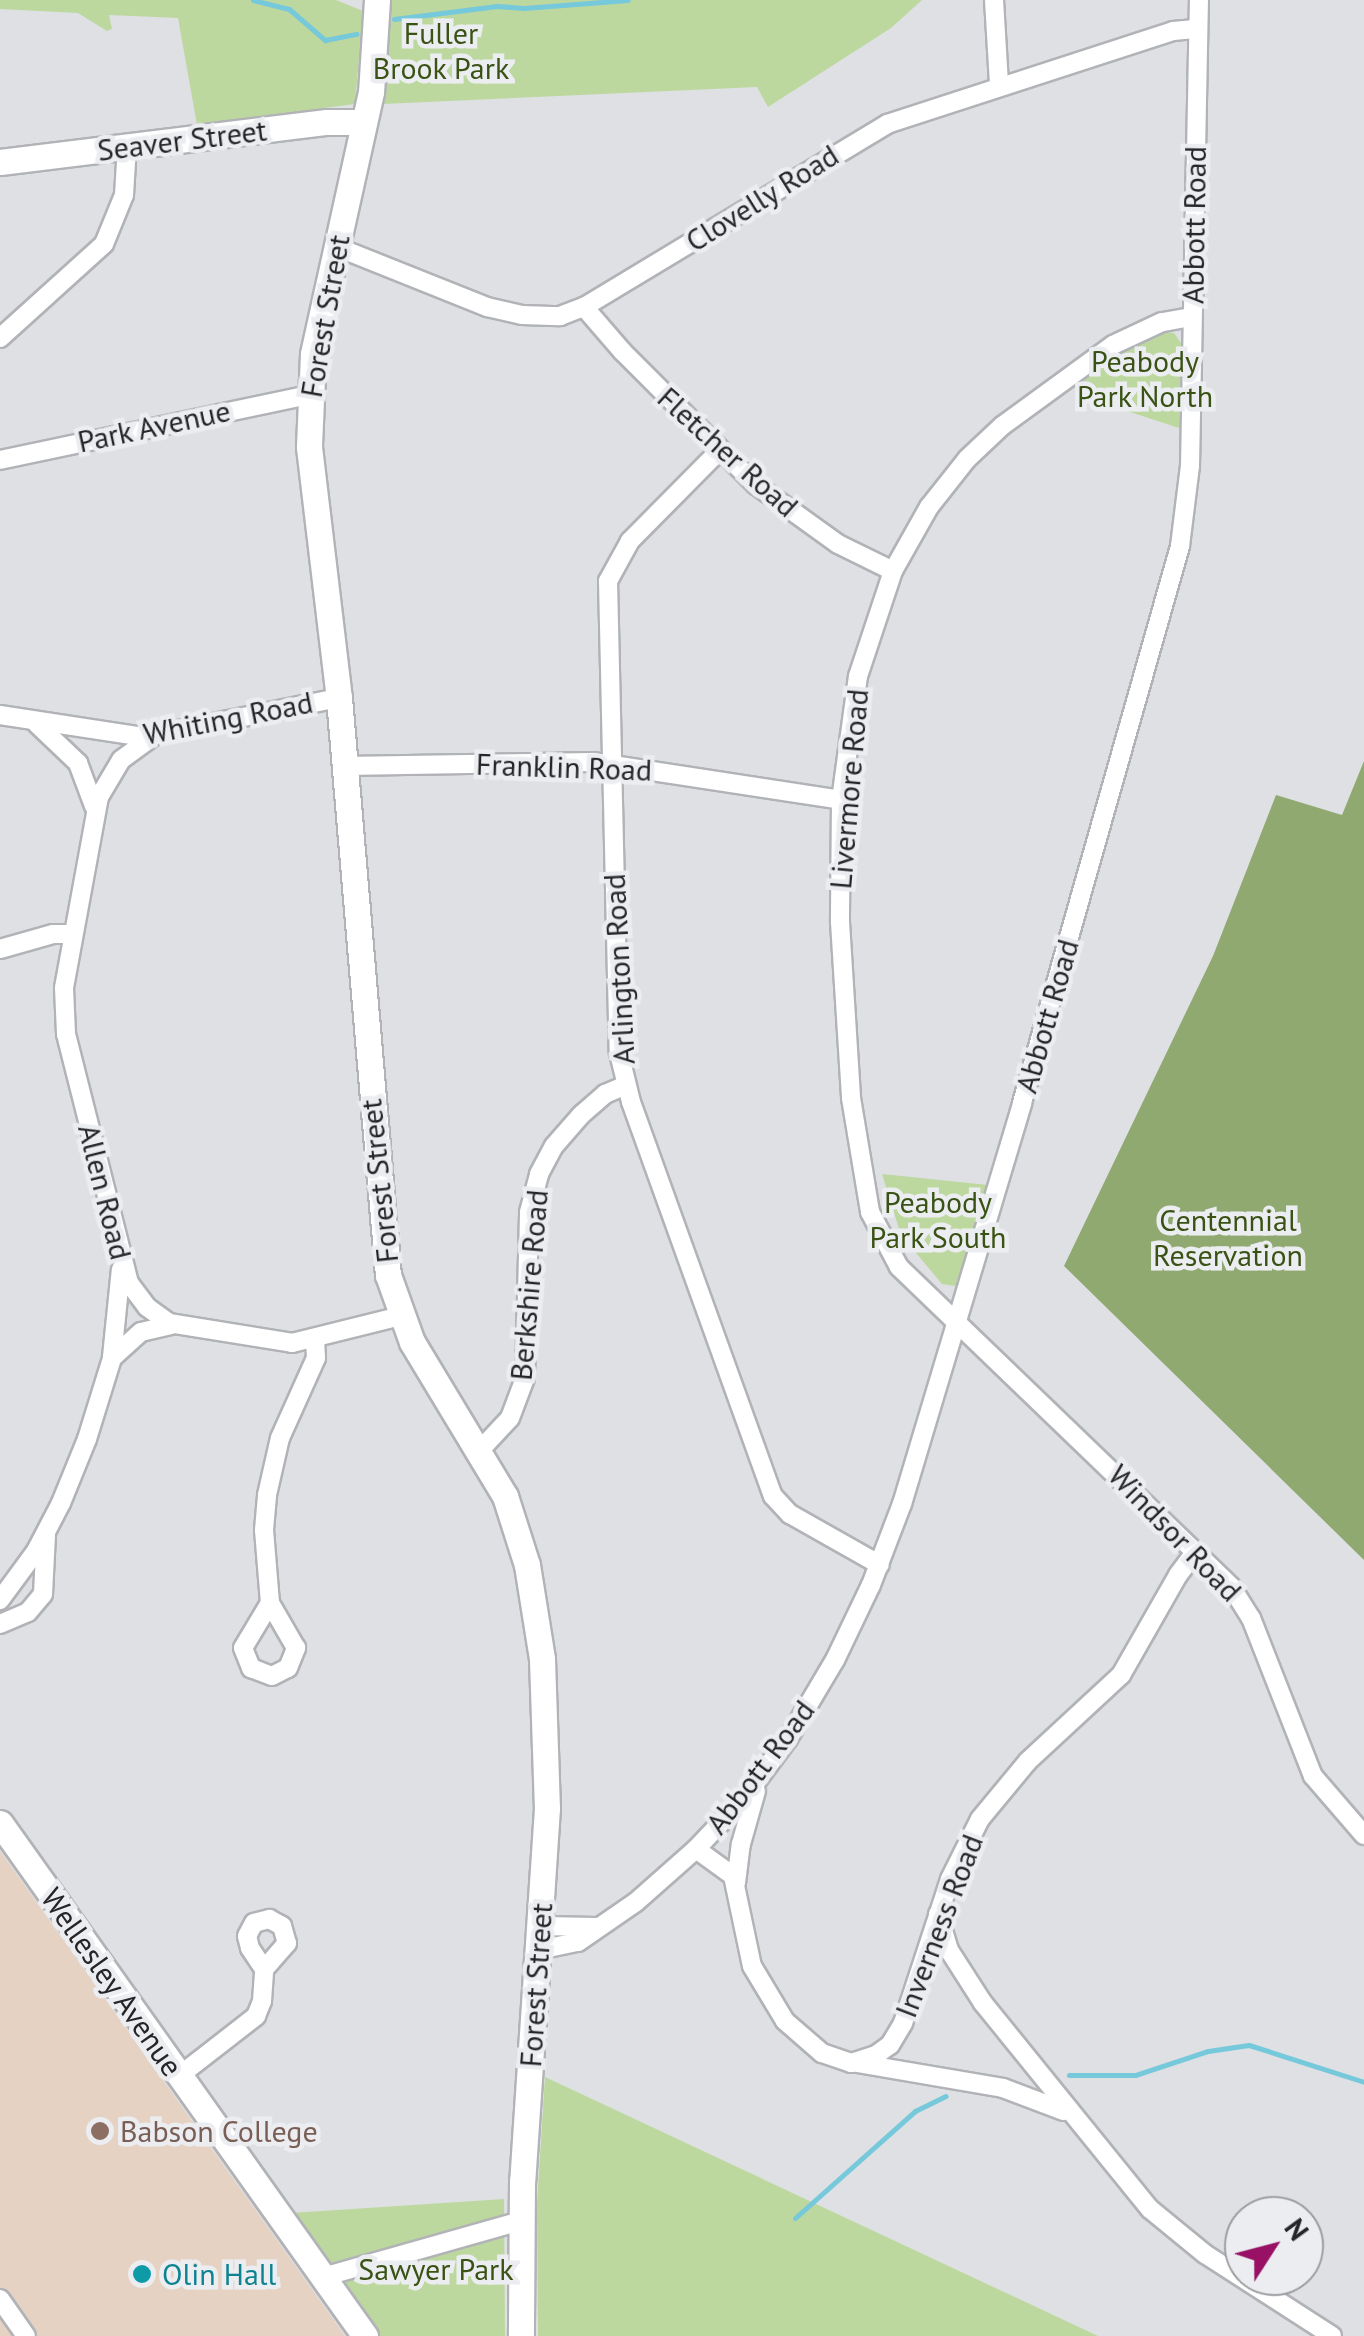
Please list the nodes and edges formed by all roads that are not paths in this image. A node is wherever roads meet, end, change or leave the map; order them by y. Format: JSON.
{"nodes":[{"id":1,"x":378,"y":0,"type":"edge"},
{"id":2,"x":994,"y":0,"type":"edge"},
{"id":3,"x":1199,"y":0,"type":"edge"},
{"id":4,"x":1198,"y":30,"type":"junction"},
{"id":5,"x":999,"y":86,"type":"junction"},
{"id":6,"x":364,"y":122,"type":"junction"},
{"id":7,"x":127,"y":146,"type":"junction"},
{"id":8,"x":0,"y":162,"type":"edge"},
{"id":9,"x":336,"y":248,"type":"junction"},
{"id":10,"x":584,"y":307,"type":"junction"},
{"id":11,"x":1192,"y":317,"type":"junction"},
{"id":12,"x":0,"y":338,"type":"edge"},
{"id":13,"x":308,"y":395,"type":"junction"},
{"id":14,"x":719,"y":451,"type":"junction"},
{"id":15,"x":0,"y":460,"type":"edge"},
{"id":16,"x":892,"y":571,"type":"junction"},
{"id":17,"x":339,"y":698,"type":"junction"},
{"id":18,"x":0,"y":716,"type":"edge"},
{"id":19,"x":32,"y":721,"type":"junction"},
{"id":20,"x":154,"y":736,"type":"junction"},
{"id":21,"x":610,"y":764,"type":"junction"},
{"id":22,"x":344,"y":766,"type":"junction"},
{"id":23,"x":841,"y":800,"type":"junction"},
{"id":24,"x":94,"y":810,"type":"junction"},
{"id":25,"x":72,"y":934,"type":"junction"},
{"id":26,"x":0,"y":949,"type":"edge"},
{"id":27,"x":626,"y":1085,"type":"junction"},
{"id":28,"x":121,"y":1259,"type":"junction"},
{"id":29,"x":401,"y":1316,"type":"junction"},
{"id":30,"x":175,"y":1325,"type":"junction"},
{"id":31,"x":955,"y":1325,"type":"junction"},
{"id":32,"x":315,"y":1341,"type":"junction"},
{"id":33,"x":112,"y":1358,"type":"junction"},
{"id":34,"x":480,"y":1450,"type":"junction"},
{"id":35,"x":46,"y":1534,"type":"junction"},
{"id":36,"x":1196,"y":1551,"type":"junction"},
{"id":37,"x":880,"y":1565,"type":"junction"},
{"id":38,"x":0,"y":1600,"type":"edge"},
{"id":39,"x":270,"y":1603,"type":"dead end"},
{"id":40,"x":0,"y":1624,"type":"edge"},
{"id":41,"x":767,"y":1768,"type":"junction"},
{"id":42,"x":0,"y":1823,"type":"edge"},
{"id":43,"x":1364,"y":1835,"type":"edge"},
{"id":44,"x":696,"y":1849,"type":"junction"},
{"id":45,"x":736,"y":1883,"type":"junction"},
{"id":46,"x":938,"y":1914,"type":"junction"},
{"id":47,"x":540,"y":1938,"type":"junction"},
{"id":48,"x":264,"y":1969,"type":"dead end"},
{"id":49,"x":851,"y":2062,"type":"junction"},
{"id":50,"x":179,"y":2076,"type":"junction"},
{"id":51,"x":1072,"y":2116,"type":"junction"},
{"id":52,"x":520,"y":2220,"type":"junction"},
{"id":53,"x":323,"y":2277,"type":"junction"},
{"id":54,"x":0,"y":2299,"type":"edge"},
{"id":55,"x":26,"y":2336,"type":"edge"},
{"id":56,"x":365,"y":2336,"type":"edge"},
{"id":57,"x":521,"y":2336,"type":"edge"},
{"id":58,"x":1332,"y":2336,"type":"edge"}],
"edges":[{"from":1,"to":6,"type":"street","name":"Forest Street"},
{"from":2,"to":5,"type":"street"},
{"from":3,"to":4,"type":"street","name":"Abbott Road"},
{"from":4,"to":5,"type":"street","name":"Clovelly Road"},
{"from":4,"to":11,"type":"street","name":"Abbott Road"},
{"from":5,"to":10,"type":"street","name":"Clovelly Road"},
{"from":6,"to":7,"type":"street","name":"Seaver Street"},
{"from":6,"to":9,"type":"street","name":"Forest Street"},
{"from":7,"to":8,"type":"street","name":"Seaver Street"},
{"from":7,"to":12,"type":"street"},
{"from":9,"to":10,"type":"street","name":"Clovelly Road"},
{"from":9,"to":13,"type":"street","name":"Forest Street"},
{"from":10,"to":14,"type":"street","name":"Fletcher Road"},
{"from":11,"to":16,"type":"street","name":"Livermore Road"},
{"from":11,"to":31,"type":"street","name":"Abbott Road"},
{"from":13,"to":15,"type":"street","name":"Park Avenue"},
{"from":13,"to":17,"type":"street","name":"Forest Street"},
{"from":14,"to":16,"type":"street","name":"Fletcher Road"},
{"from":14,"to":21,"type":"street","name":"Arlington Road"},
{"from":16,"to":23,"type":"street","name":"Livermore Road"},
{"from":17,"to":20,"type":"street","name":"Whiting Road"},
{"from":17,"to":22,"type":"street","name":"Forest Street"},
{"from":18,"to":19,"type":"street","name":"Whiting Road"},
{"from":19,"to":20,"type":"street","name":"Whiting Road"},
{"from":19,"to":24,"type":"street","name":"Allen Road"},
{"from":20,"to":24,"type":"street","name":"Allen Road"},
{"from":21,"to":22,"type":"street","name":"Franklin Road"},
{"from":21,"to":23,"type":"street","name":"Franklin Road"},
{"from":21,"to":27,"type":"street","name":"Arlington Road"},
{"from":22,"to":29,"type":"street","name":"Forest Street"},
{"from":23,"to":31,"type":"street","name":"Livermore Road"},
{"from":24,"to":25,"type":"street","name":"Allen Road"},
{"from":25,"to":26,"type":"street"},
{"from":25,"to":28,"type":"street","name":"Allen Road"},
{"from":27,"to":34,"type":"street","name":"Berkshire Road"},
{"from":27,"to":37,"type":"street","name":"Arlington Road"},
{"from":28,"to":30,"type":"street","name":"Allen Road"},
{"from":28,"to":33,"type":"street"},
{"from":29,"to":32,"type":"street"},
{"from":29,"to":34,"type":"street","name":"Forest Street"},
{"from":30,"to":32,"type":"street"},
{"from":30,"to":33,"type":"street"},
{"from":31,"to":36,"type":"street","name":"Windsor Road"},
{"from":31,"to":37,"type":"street","name":"Abbott Road"},
{"from":32,"to":39,"type":"street"},
{"from":33,"to":35,"type":"street"},
{"from":34,"to":47,"type":"street","name":"Forest Street"},
{"from":35,"to":38,"type":"street"},
{"from":35,"to":40,"type":"street"},
{"from":36,"to":43,"type":"street","name":"Windsor Road"},
{"from":36,"to":46,"type":"street","name":"Inverness Road"},
{"from":37,"to":41,"type":"street","name":"Abbott Road"},
{"from":41,"to":44,"type":"street","name":"Abbott Road"},
{"from":41,"to":45,"type":"street"},
{"from":42,"to":50,"type":"street","name":"Wellesley Avenue"},
{"from":44,"to":45,"type":"street"},
{"from":44,"to":47,"type":"street","name":"Abbott Road"},
{"from":45,"to":49,"type":"street"},
{"from":46,"to":49,"type":"street","name":"Inverness Road"},
{"from":46,"to":51,"type":"street"},
{"from":47,"to":52,"type":"street","name":"Forest Street"},
{"from":48,"to":50,"type":"street"},
{"from":49,"to":51,"type":"street"},
{"from":50,"to":53,"type":"street","name":"Wellesley Avenue"},
{"from":51,"to":58,"type":"street"},
{"from":52,"to":53,"type":"street"},
{"from":52,"to":57,"type":"street","name":"Forest Street"},
{"from":53,"to":56,"type":"street","name":"Wellesley Avenue"},
{"from":54,"to":55,"type":"street"}]}
